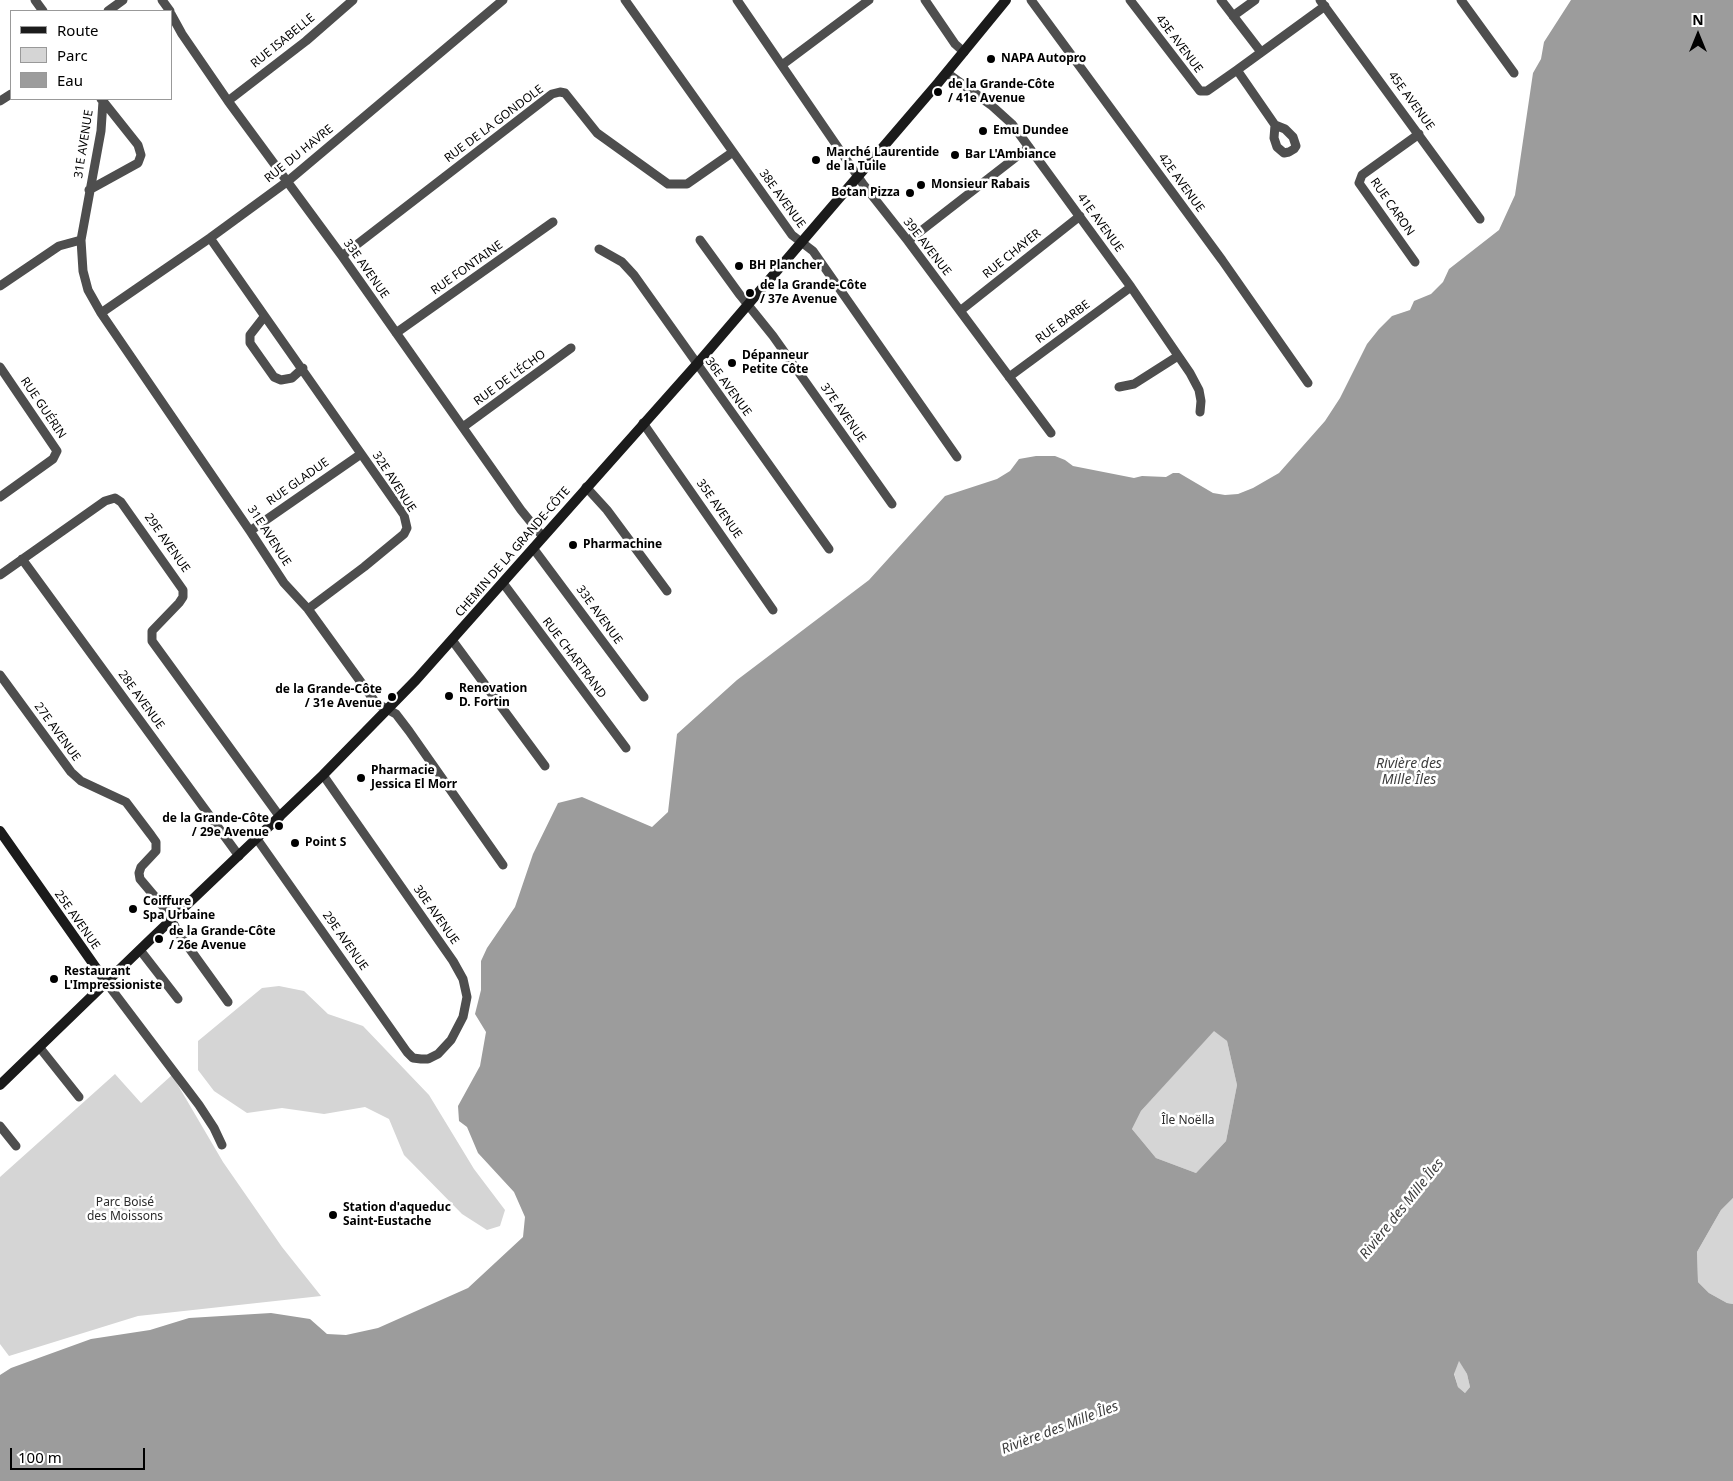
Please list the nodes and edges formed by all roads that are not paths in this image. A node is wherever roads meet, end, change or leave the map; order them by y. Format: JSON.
{"nodes":[{"id":1,"x":123,"y":0,"type":"edge"},
{"id":2,"x":353,"y":0,"type":"edge"},
{"id":3,"x":626,"y":0,"type":"edge"},
{"id":4,"x":737,"y":0,"type":"edge"},
{"id":5,"x":869,"y":0,"type":"edge"},
{"id":6,"x":925,"y":0,"type":"edge"},
{"id":7,"x":1006,"y":0,"type":"edge"},
{"id":8,"x":1031,"y":0,"type":"edge"},
{"id":9,"x":1130,"y":0,"type":"edge"},
{"id":10,"x":1221,"y":0,"type":"edge"},
{"id":11,"x":1255,"y":0,"type":"edge"},
{"id":12,"x":1461,"y":0,"type":"edge"},
{"id":13,"x":498,"y":2,"type":"edge"},
{"id":14,"x":1322,"y":3,"type":"edge"},
{"id":15,"x":109,"y":10,"type":"edge"},
{"id":16,"x":172,"y":16,"type":"edge"},
{"id":17,"x":1233,"y":16,"type":"junction"},
{"id":18,"x":964,"y":52,"type":"junction"},
{"id":19,"x":1261,"y":52,"type":"junction"},
{"id":20,"x":782,"y":65,"type":"junction"},
{"id":21,"x":1237,"y":70,"type":"junction"},
{"id":22,"x":947,"y":73,"type":"junction"},
{"id":23,"x":1514,"y":73,"type":"dead end"},
{"id":24,"x":102,"y":100,"type":"edge"},
{"id":25,"x":228,"y":101,"type":"junction"},
{"id":26,"x":1275,"y":125,"type":"dead end"},
{"id":27,"x":1419,"y":134,"type":"junction"},
{"id":28,"x":1029,"y":147,"type":"junction"},
{"id":29,"x":733,"y":152,"type":"junction"},
{"id":30,"x":858,"y":177,"type":"junction"},
{"id":31,"x":288,"y":181,"type":"junction"},
{"id":32,"x":89,"y":190,"type":"junction"},
{"id":33,"x":1080,"y":216,"type":"junction"},
{"id":34,"x":1480,"y":219,"type":"dead end"},
{"id":35,"x":553,"y":222,"type":"dead end"},
{"id":36,"x":210,"y":238,"type":"junction"},
{"id":37,"x":80,"y":240,"type":"junction"},
{"id":38,"x":700,"y":240,"type":"dead end"},
{"id":39,"x":908,"y":241,"type":"junction"},
{"id":40,"x":802,"y":243,"type":"junction"},
{"id":41,"x":599,"y":249,"type":"dead end"},
{"id":42,"x":342,"y":256,"type":"junction"},
{"id":43,"x":1414,"y":262,"type":"dead end"},
{"id":44,"x":0,"y":286,"type":"edge"},
{"id":45,"x":1131,"y":287,"type":"junction"},
{"id":46,"x":748,"y":304,"type":"junction"},
{"id":47,"x":960,"y":311,"type":"junction"},
{"id":48,"x":101,"y":313,"type":"junction"},
{"id":49,"x":264,"y":317,"type":"junction"},
{"id":50,"x":396,"y":333,"type":"junction"},
{"id":51,"x":571,"y":348,"type":"dead end"},
{"id":52,"x":1178,"y":356,"type":"junction"},
{"id":53,"x":696,"y":364,"type":"junction"},
{"id":54,"x":0,"y":367,"type":"edge"},
{"id":55,"x":302,"y":368,"type":"junction"},
{"id":56,"x":1010,"y":377,"type":"junction"},
{"id":57,"x":1308,"y":382,"type":"dead end"},
{"id":58,"x":1118,"y":387,"type":"dead end"},
{"id":59,"x":1200,"y":412,"type":"dead end"},
{"id":60,"x":643,"y":423,"type":"junction"},
{"id":61,"x":463,"y":427,"type":"junction"},
{"id":62,"x":1051,"y":433,"type":"dead end"},
{"id":63,"x":360,"y":454,"type":"junction"},
{"id":64,"x":957,"y":457,"type":"dead end"},
{"id":65,"x":586,"y":488,"type":"junction"},
{"id":66,"x":0,"y":497,"type":"edge"},
{"id":67,"x":892,"y":504,"type":"dead end"},
{"id":68,"x":250,"y":531,"type":"junction"},
{"id":69,"x":543,"y":537,"type":"junction"},
{"id":70,"x":533,"y":548,"type":"junction"},
{"id":71,"x":829,"y":549,"type":"dead end"},
{"id":72,"x":22,"y":559,"type":"junction"},
{"id":73,"x":0,"y":575,"type":"edge"},
{"id":74,"x":503,"y":583,"type":"junction"},
{"id":75,"x":667,"y":591,"type":"dead end"},
{"id":76,"x":308,"y":609,"type":"junction"},
{"id":77,"x":773,"y":610,"type":"dead end"},
{"id":78,"x":452,"y":640,"type":"junction"},
{"id":79,"x":0,"y":675,"type":"edge"},
{"id":80,"x":644,"y":697,"type":"dead end"},
{"id":81,"x":388,"y":710,"type":"junction"},
{"id":82,"x":626,"y":748,"type":"dead end"},
{"id":83,"x":545,"y":766,"type":"dead end"},
{"id":84,"x":323,"y":775,"type":"junction"},
{"id":85,"x":280,"y":817,"type":"junction"},
{"id":86,"x":0,"y":831,"type":"edge"},
{"id":87,"x":257,"y":839,"type":"junction"},
{"id":88,"x":239,"y":856,"type":"junction"},
{"id":89,"x":502,"y":865,"type":"dead end"},
{"id":90,"x":171,"y":920,"type":"junction"},
{"id":91,"x":140,"y":950,"type":"junction"},
{"id":92,"x":106,"y":982,"type":"junction"},
{"id":93,"x":178,"y":999,"type":"dead end"},
{"id":94,"x":228,"y":1002,"type":"dead end"},
{"id":95,"x":40,"y":1048,"type":"junction"},
{"id":96,"x":413,"y":1058,"type":"joint"},
{"id":97,"x":0,"y":1085,"type":"edge"},
{"id":98,"x":79,"y":1098,"type":"dead end"},
{"id":99,"x":0,"y":1126,"type":"edge"},
{"id":100,"x":222,"y":1145,"type":"dead end"},
{"id":101,"x":16,"y":1146,"type":"dead end"}],
"edges":[{"from":1,"to":15,"type":"street"},
{"from":2,"to":25,"type":"street","name":"RUE ISABELLE"},
{"from":3,"to":29,"type":"street","name":"38E AVENUE"},
{"from":4,"to":20,"type":"street","name":"39E AVENUE"},
{"from":5,"to":20,"type":"street"},
{"from":6,"to":18,"type":"street"},
{"from":7,"to":18,"type":"main road","name":"CHEMIN DE LA GRANDE-CÔTE"},
{"from":8,"to":57,"type":"street","name":"42E AVENUE"},
{"from":9,"to":21,"type":"street","name":"43E AVENUE"},
{"from":10,"to":17,"type":"street"},
{"from":11,"to":17,"type":"street"},
{"from":12,"to":23,"type":"street"},
{"from":13,"to":31,"type":"street","name":"RUE DU HAVRE"},
{"from":14,"to":19,"type":"street"},
{"from":14,"to":27,"type":"street","name":"45E AVENUE"},
{"from":16,"to":25,"type":"street","name":"33E AVENUE"},
{"from":17,"to":19,"type":"street"},
{"from":18,"to":22,"type":"main road","name":"CHEMIN DE LA GRANDE-CÔTE"},
{"from":19,"to":21,"type":"street"},
{"from":20,"to":30,"type":"street","name":"39E AVENUE"},
{"from":21,"to":26,"type":"street"},
{"from":22,"to":28,"type":"street","name":"41E AVENUE"},
{"from":22,"to":30,"type":"main road","name":"CHEMIN DE LA GRANDE-CÔTE"},
{"from":24,"to":32,"type":"street","name":"31E AVENUE"},
{"from":24,"to":32,"type":"street","name":"31E AVENUE"},
{"from":25,"to":31,"type":"street","name":"33E AVENUE"},
{"from":27,"to":34,"type":"street","name":"45E AVENUE"},
{"from":27,"to":43,"type":"street","name":"RUE CARON"},
{"from":28,"to":33,"type":"street","name":"41E AVENUE"},
{"from":28,"to":39,"type":"street"},
{"from":29,"to":40,"type":"street","name":"38E AVENUE"},
{"from":29,"to":42,"type":"street","name":"RUE DE LA GONDOLE"},
{"from":30,"to":39,"type":"street","name":"39E AVENUE"},
{"from":30,"to":40,"type":"main road","name":"CHEMIN DE LA GRANDE-CÔTE"},
{"from":31,"to":36,"type":"street","name":"RUE DU HAVRE"},
{"from":31,"to":42,"type":"street","name":"33E AVENUE"},
{"from":32,"to":37,"type":"street","name":"31E AVENUE"},
{"from":33,"to":45,"type":"street","name":"41E AVENUE"},
{"from":33,"to":47,"type":"street","name":"RUE CHAYER"},
{"from":35,"to":50,"type":"street","name":"RUE FONTAINE"},
{"from":36,"to":48,"type":"street","name":"RUE DU HAVRE"},
{"from":36,"to":49,"type":"street","name":"32E AVENUE"},
{"from":37,"to":44,"type":"street"},
{"from":37,"to":48,"type":"street","name":"31E AVENUE"},
{"from":38,"to":46,"type":"street","name":"37E AVENUE"},
{"from":39,"to":47,"type":"street","name":"39E AVENUE"},
{"from":40,"to":46,"type":"main road","name":"CHEMIN DE LA GRANDE-CÔTE"},
{"from":40,"to":64,"type":"street","name":"38E AVENUE"},
{"from":41,"to":53,"type":"street","name":"36E AVENUE"},
{"from":42,"to":50,"type":"street","name":"33E AVENUE"},
{"from":45,"to":52,"type":"street","name":"41E AVENUE"},
{"from":45,"to":56,"type":"street","name":"RUE BARBE"},
{"from":46,"to":53,"type":"main road","name":"CHEMIN DE LA GRANDE-CÔTE"},
{"from":46,"to":67,"type":"street","name":"37E AVENUE"},
{"from":47,"to":56,"type":"street","name":"39E AVENUE"},
{"from":48,"to":68,"type":"street","name":"31E AVENUE"},
{"from":49,"to":55,"type":"street","name":"32E AVENUE"},
{"from":49,"to":55,"type":"street"},
{"from":50,"to":61,"type":"street","name":"33E AVENUE"},
{"from":51,"to":61,"type":"street","name":"RUE DE L'ÉCHO"},
{"from":52,"to":58,"type":"street"},
{"from":52,"to":59,"type":"street","name":"41E AVENUE"},
{"from":53,"to":60,"type":"main road","name":"CHEMIN DE LA GRANDE-CÔTE"},
{"from":53,"to":71,"type":"street","name":"36E AVENUE"},
{"from":54,"to":66,"type":"street","name":"RUE GUÉRIN"},
{"from":55,"to":63,"type":"street","name":"32E AVENUE"},
{"from":56,"to":62,"type":"street","name":"39E AVENUE"},
{"from":60,"to":65,"type":"main road","name":"CHEMIN DE LA GRANDE-CÔTE"},
{"from":60,"to":77,"type":"street","name":"35E AVENUE"},
{"from":61,"to":69,"type":"street","name":"33E AVENUE"},
{"from":63,"to":68,"type":"street","name":"RUE GLADUE"},
{"from":63,"to":76,"type":"street","name":"32E AVENUE"},
{"from":65,"to":69,"type":"main road","name":"CHEMIN DE LA GRANDE-CÔTE"},
{"from":65,"to":75,"type":"street"},
{"from":68,"to":76,"type":"street","name":"31E AVENUE"},
{"from":69,"to":70,"type":"main road","name":"CHEMIN DE LA GRANDE-CÔTE"},
{"from":70,"to":74,"type":"main road","name":"CHEMIN DE LA GRANDE-CÔTE"},
{"from":70,"to":80,"type":"street","name":"33E AVENUE"},
{"from":72,"to":73,"type":"street"},
{"from":72,"to":85,"type":"street","name":"29E AVENUE"},
{"from":72,"to":88,"type":"street","name":"28E AVENUE"},
{"from":74,"to":78,"type":"main road","name":"CHEMIN DE LA GRANDE-CÔTE"},
{"from":74,"to":82,"type":"street","name":"RUE CHARTRAND"},
{"from":76,"to":81,"type":"street","name":"31E AVENUE"},
{"from":78,"to":81,"type":"main road","name":"CHEMIN DE LA GRANDE-CÔTE"},
{"from":78,"to":83,"type":"street"},
{"from":79,"to":90,"type":"street","name":"27E AVENUE"},
{"from":81,"to":84,"type":"main road","name":"CHEMIN DE LA GRANDE-CÔTE"},
{"from":81,"to":89,"type":"street","name":"31E AVENUE"},
{"from":84,"to":85,"type":"main road","name":"CHEMIN DE LA GRANDE-CÔTE"},
{"from":84,"to":96,"type":"street","name":"30E AVENUE"},
{"from":85,"to":87,"type":"main road","name":"CHEMIN DE LA GRANDE-CÔTE"},
{"from":86,"to":92,"type":"main road","name":"25E AVENUE"},
{"from":87,"to":88,"type":"main road","name":"CHEMIN DE LA GRANDE-CÔTE"},
{"from":87,"to":96,"type":"street","name":"29E AVENUE"},
{"from":88,"to":90,"type":"main road","name":"CHEMIN DE LA GRANDE-CÔTE"},
{"from":90,"to":91,"type":"main road","name":"CHEMIN DE LA GRANDE-CÔTE"},
{"from":90,"to":94,"type":"street","name":"27E AVENUE"},
{"from":91,"to":92,"type":"main road","name":"CHEMIN DE LA GRANDE-CÔTE"},
{"from":91,"to":93,"type":"street"},
{"from":92,"to":95,"type":"main road","name":"CHEMIN DE LA GRANDE-CÔTE"},
{"from":92,"to":100,"type":"street","name":"25E AVENUE"},
{"from":95,"to":97,"type":"main road","name":"CHEMIN DE LA GRANDE-CÔTE"},
{"from":95,"to":98,"type":"street"},
{"from":99,"to":101,"type":"street"}]}
